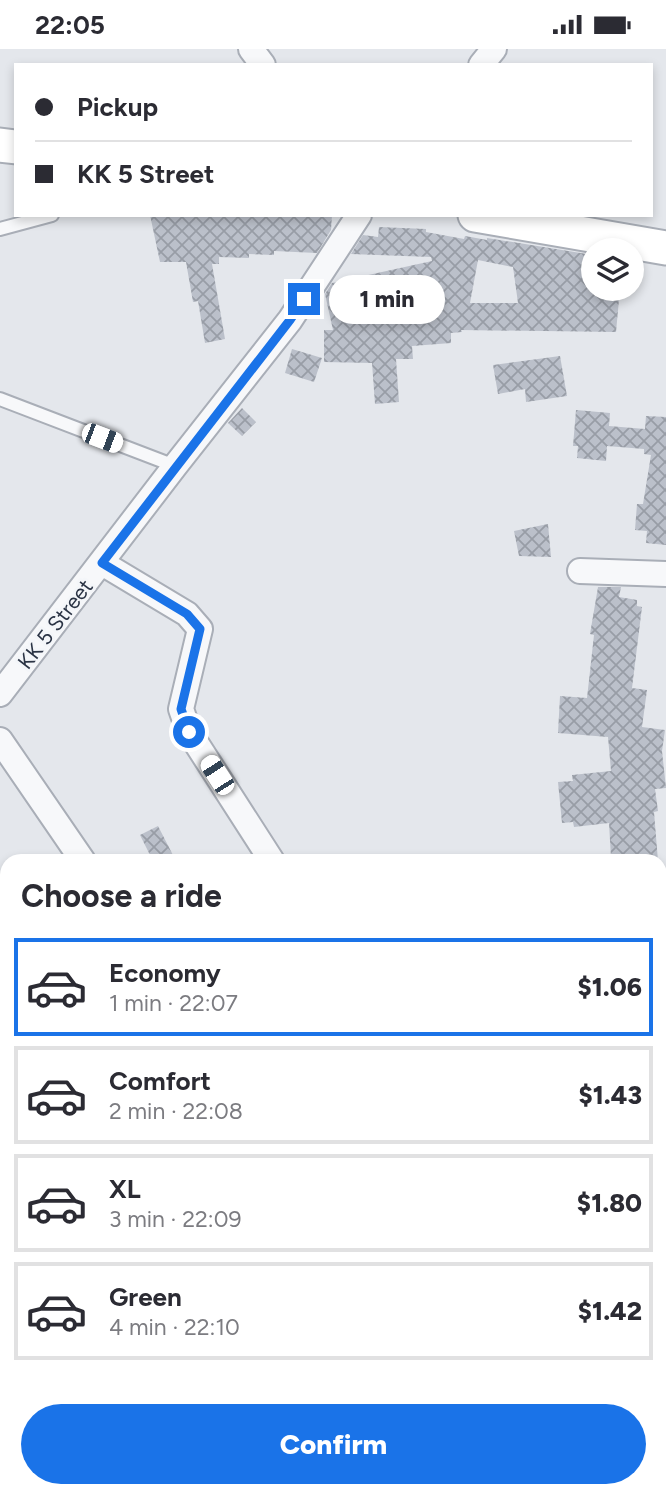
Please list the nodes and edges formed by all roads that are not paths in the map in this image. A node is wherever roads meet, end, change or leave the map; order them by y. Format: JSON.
{"nodes":[{"id":1,"x":251,"y":49,"type":"edge"},
{"id":2,"x":494,"y":49,"type":"edge"},
{"id":3,"x":262,"y":63,"type":"edge"},
{"id":4,"x":483,"y":63,"type":"edge"},
{"id":5,"x":45,"y":217,"type":"edge"},
{"id":6,"x":358,"y":217,"type":"edge"},
{"id":7,"x":487,"y":217,"type":"edge"},
{"id":8,"x":0,"y":229,"type":"edge"},
{"id":9,"x":666,"y":248,"type":"edge"},
{"id":10,"x":0,"y":399,"type":"edge"},
{"id":11,"x":175,"y":466,"type":"junction"},
{"id":12,"x":102,"y":563,"type":"junction"},
{"id":13,"x":580,"y":571,"type":"dead end"},
{"id":14,"x":666,"y":574,"type":"edge"},
{"id":15,"x":0,"y":694,"type":"edge"},
{"id":16,"x":0,"y":740,"type":"edge"},
{"id":17,"x":78,"y":854,"type":"edge"},
{"id":18,"x":267,"y":854,"type":"edge"}],
"edges":[{"from":1,"to":3,"type":"street"},
{"from":2,"to":4,"type":"street"},
{"from":5,"to":8,"type":"lane"},
{"from":6,"to":11,"type":"street","name":"KK 5 Street"},
{"from":7,"to":9,"type":"main road"},
{"from":10,"to":11,"type":"lane"},
{"from":11,"to":12,"type":"street","name":"KK 5 Street"},
{"from":12,"to":15,"type":"street","name":"KK 5 Street"},
{"from":12,"to":18,"type":"street"},
{"from":13,"to":14,"type":"street"},
{"from":16,"to":17,"type":"street"}]}
